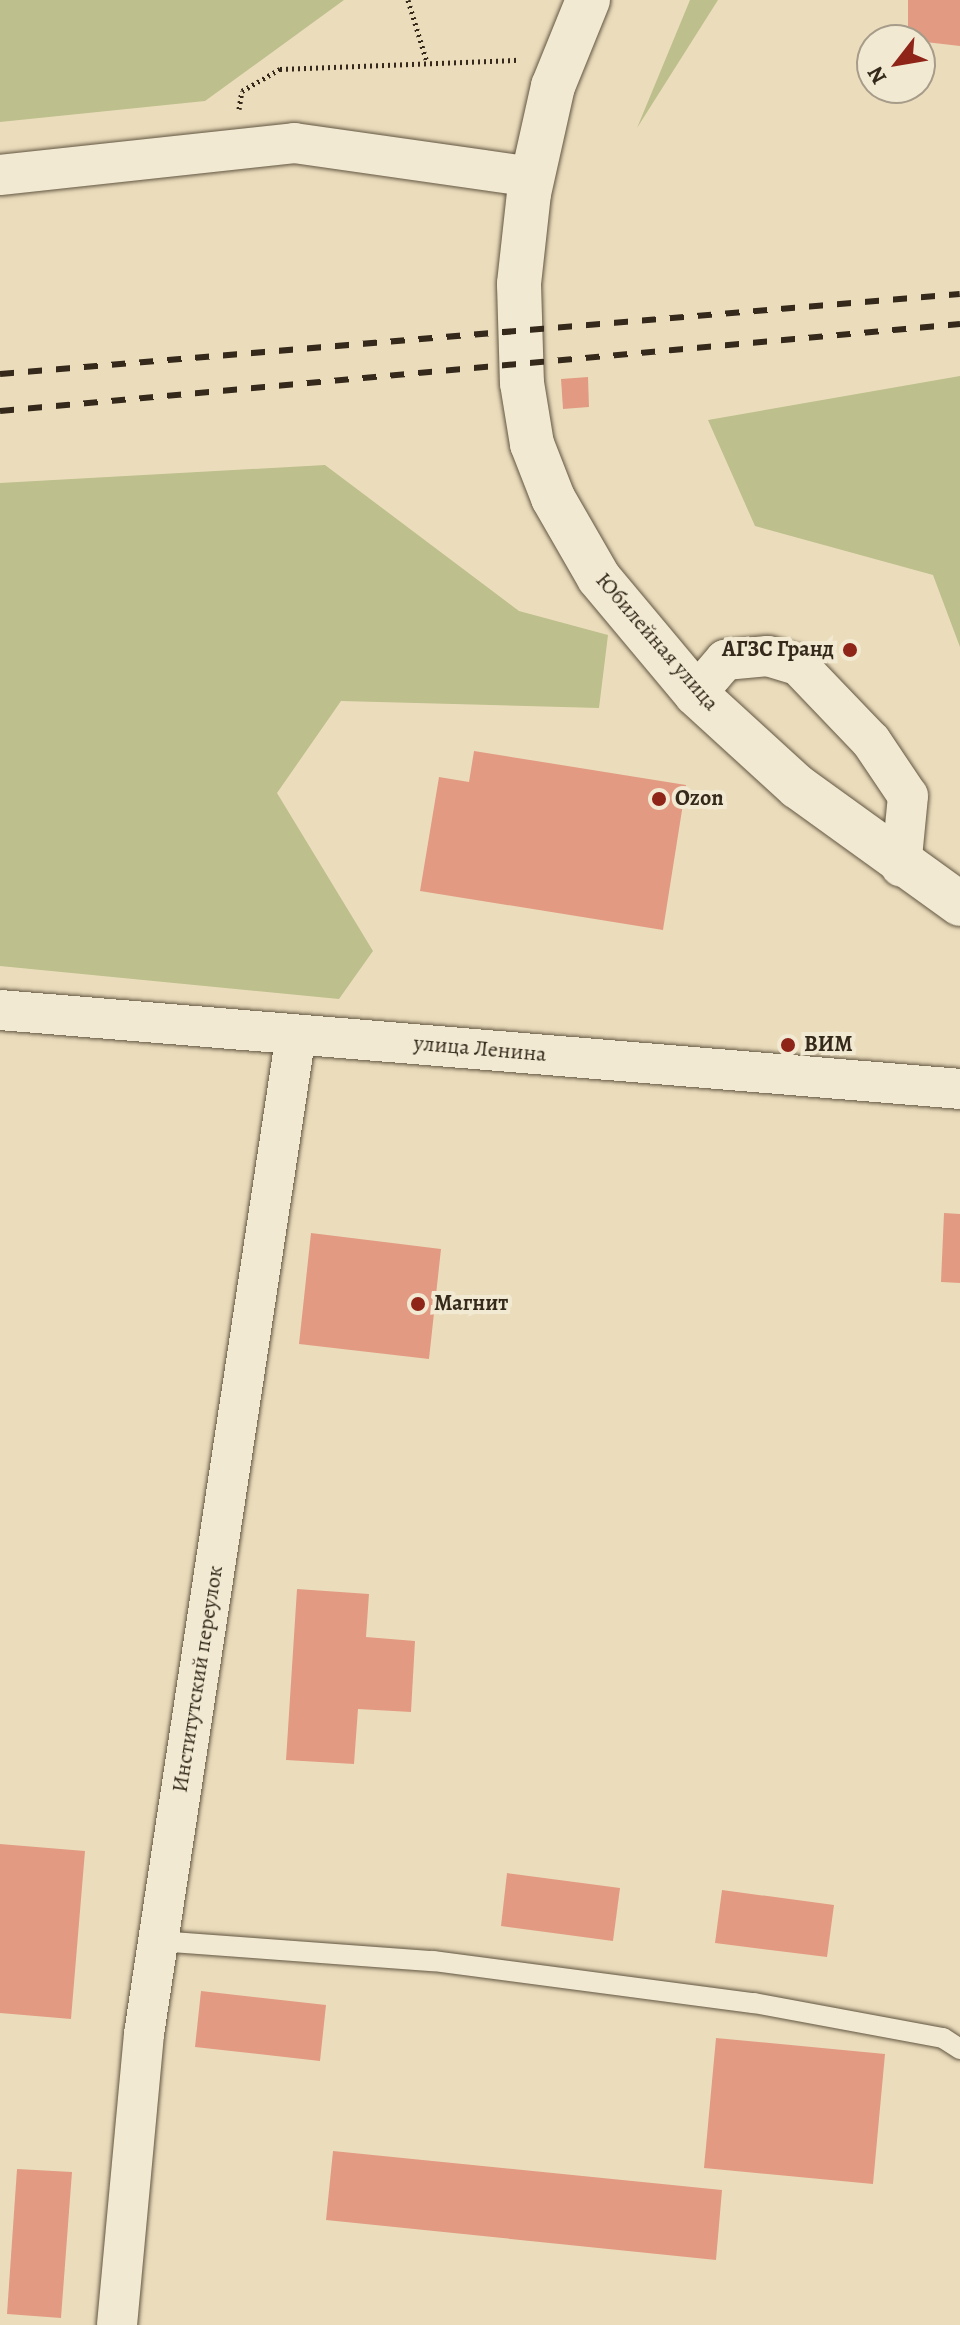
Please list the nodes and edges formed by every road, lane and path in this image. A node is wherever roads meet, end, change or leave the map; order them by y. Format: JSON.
{"nodes":[{"id":1,"x":408,"y":0,"type":"edge"},
{"id":2,"x":588,"y":0,"type":"edge"},
{"id":3,"x":564,"y":59,"type":"junction"},
{"id":4,"x":427,"y":62,"type":"junction"},
{"id":5,"x":234,"y":150,"type":"junction"},
{"id":6,"x":0,"y":175,"type":"edge"},
{"id":7,"x":533,"y":177,"type":"junction"},
{"id":8,"x":696,"y":694,"type":"junction"},
{"id":9,"x":901,"y":867,"type":"junction"},
{"id":10,"x":960,"y":904,"type":"edge"},
{"id":11,"x":0,"y":1010,"type":"edge"},
{"id":12,"x":296,"y":1034,"type":"junction"},
{"id":13,"x":960,"y":1089,"type":"edge"},
{"id":14,"x":158,"y":1941,"type":"junction"},
{"id":15,"x":960,"y":2049,"type":"edge"},
{"id":16,"x":117,"y":2325,"type":"edge"}],
"edges":[{"from":1,"to":4,"type":"path"},
{"from":2,"to":3,"type":"main road","name":"Юбилейная улица"},
{"from":3,"to":4,"type":"path"},
{"from":3,"to":7,"type":"main road","name":"Юбилейная улица"},
{"from":4,"to":5,"type":"path"},
{"from":5,"to":6,"type":"street"},
{"from":5,"to":7,"type":"street"},
{"from":7,"to":8,"type":"main road","name":"Юбилейная улица"},
{"from":8,"to":9,"type":"main road","name":"Юбилейная улица"},
{"from":8,"to":9,"type":"street"},
{"from":9,"to":10,"type":"main road","name":"Юбилейная улица"},
{"from":11,"to":12,"type":"street","name":"улица Ленина"},
{"from":12,"to":13,"type":"street","name":"улица Ленина"},
{"from":12,"to":14,"type":"street","name":"Институтский переулок"},
{"from":14,"to":15,"type":"lane"},
{"from":14,"to":16,"type":"street","name":"Институтский переулок"}]}
